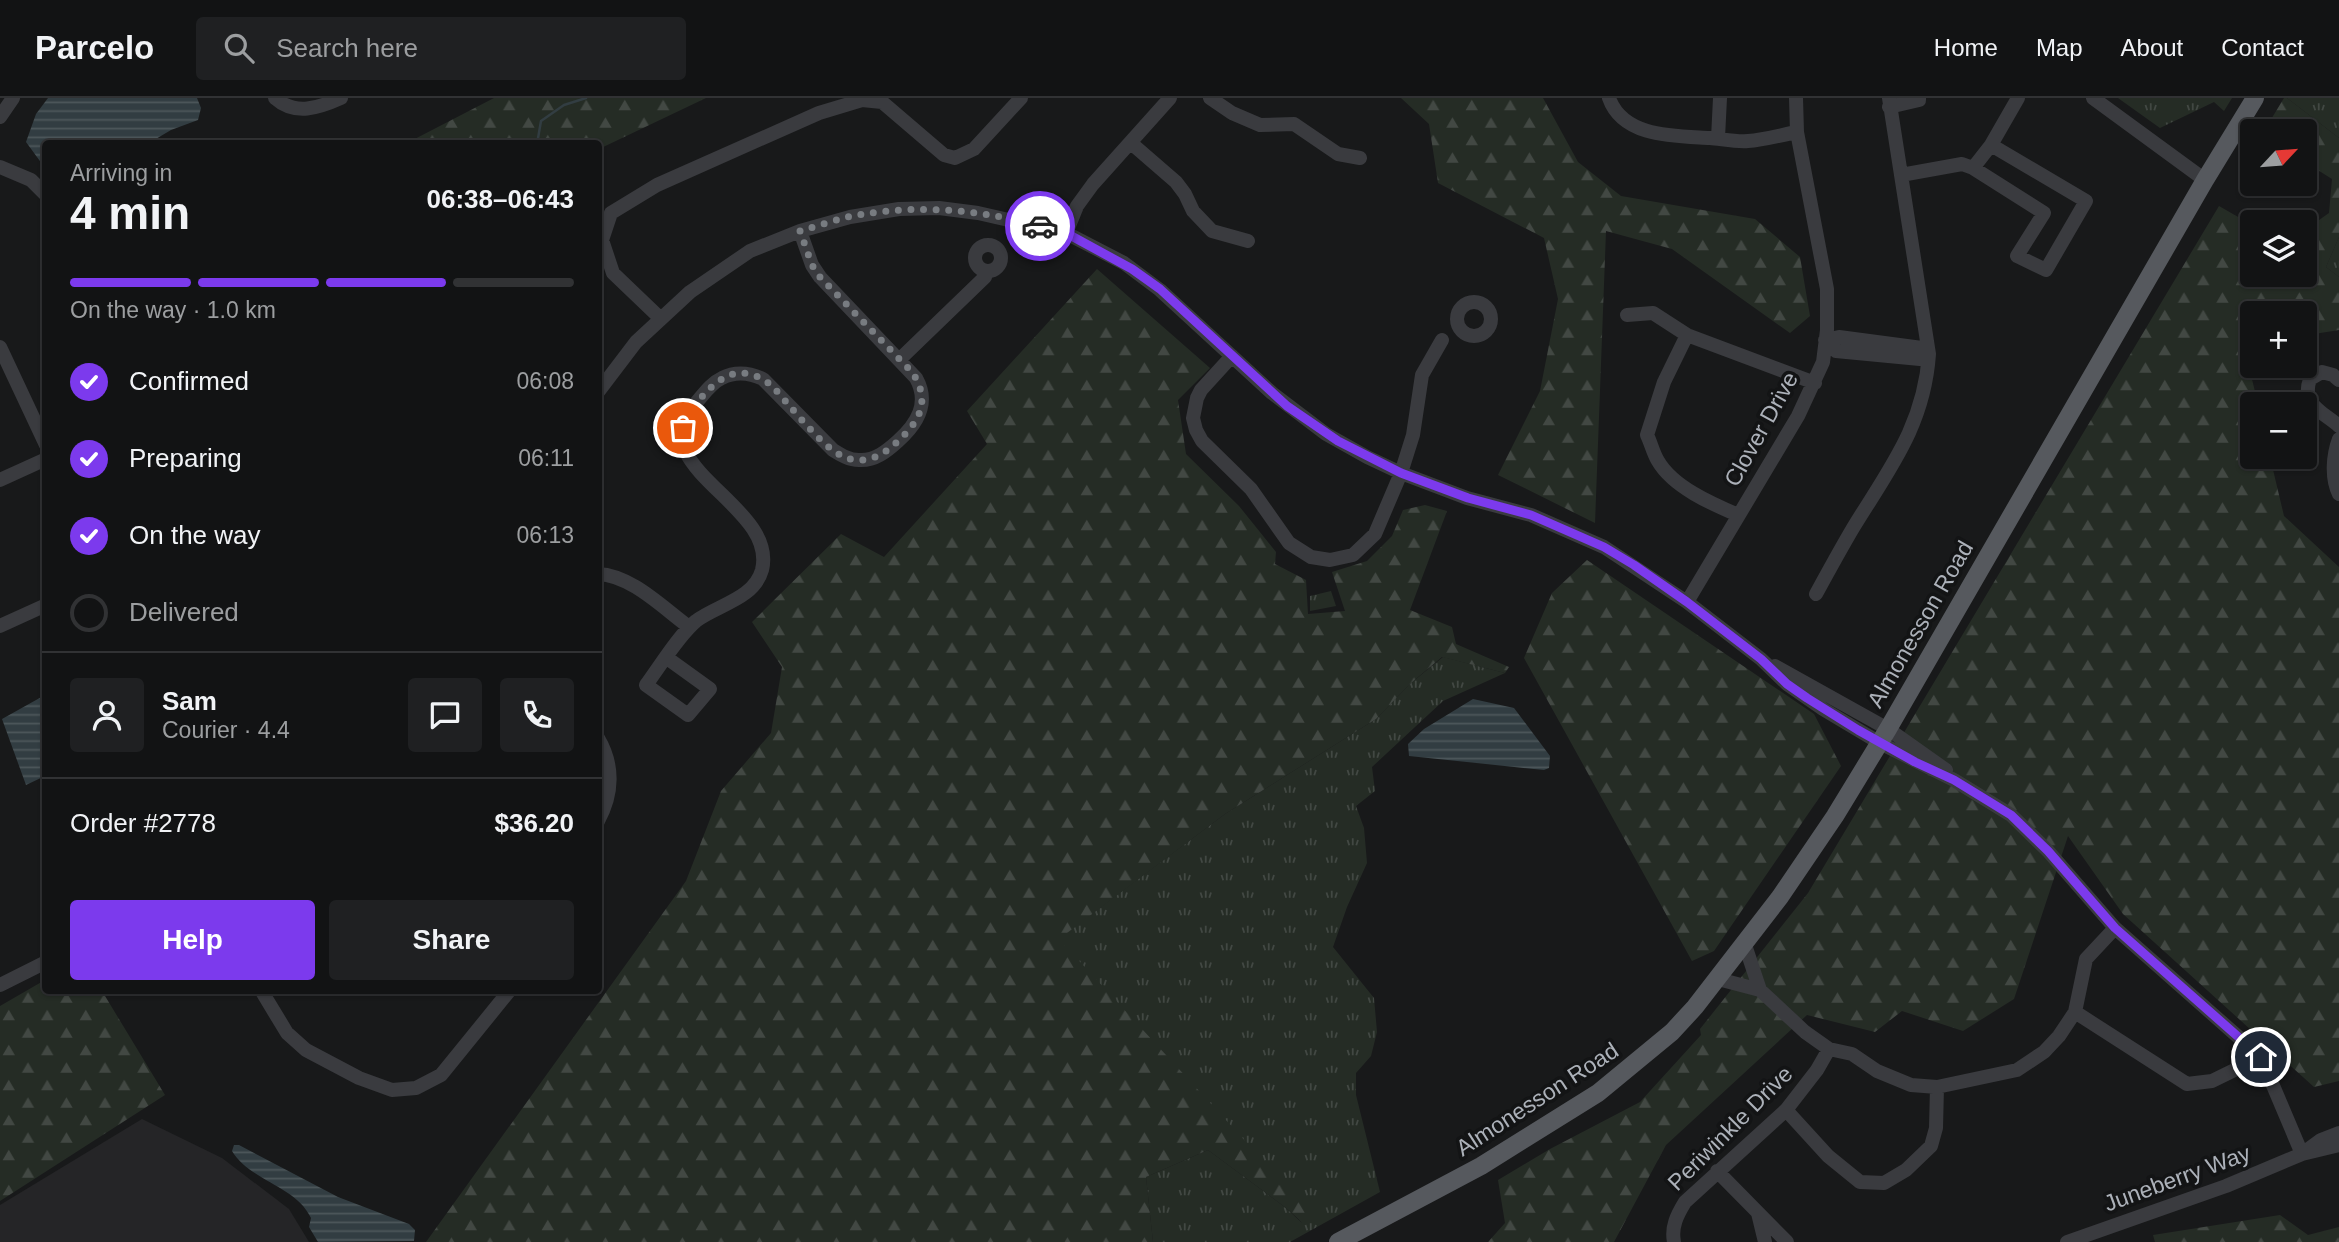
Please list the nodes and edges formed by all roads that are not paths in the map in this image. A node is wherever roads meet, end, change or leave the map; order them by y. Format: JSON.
{"nodes":[{"id":1,"x":13,"y":98,"type":"edge"},
{"id":2,"x":275,"y":98,"type":"edge"},
{"id":3,"x":341,"y":98,"type":"edge"},
{"id":4,"x":1021,"y":98,"type":"edge"},
{"id":5,"x":1170,"y":98,"type":"edge"},
{"id":6,"x":1210,"y":98,"type":"edge"},
{"id":7,"x":1609,"y":98,"type":"edge"},
{"id":8,"x":1720,"y":98,"type":"edge"},
{"id":9,"x":1796,"y":98,"type":"edge"},
{"id":10,"x":1919,"y":98,"type":"edge"},
{"id":11,"x":2018,"y":98,"type":"edge"},
{"id":12,"x":2093,"y":98,"type":"edge"},
{"id":13,"x":2255,"y":98,"type":"edge"},
{"id":14,"x":883,"y":100,"type":"edge"},
{"id":15,"x":1889,"y":103,"type":"edge"},
{"id":16,"x":0,"y":117,"type":"edge"},
{"id":17,"x":1797,"y":132,"type":"junction"},
{"id":18,"x":1718,"y":138,"type":"junction"},
{"id":19,"x":1131,"y":143,"type":"junction"},
{"id":20,"x":1991,"y":145,"type":"junction"},
{"id":21,"x":1360,"y":158,"type":"dead end"},
{"id":22,"x":0,"y":167,"type":"edge"},
{"id":23,"x":1973,"y":168,"type":"junction"},
{"id":24,"x":1901,"y":174,"type":"junction"},
{"id":25,"x":2205,"y":180,"type":"junction"},
{"id":26,"x":42,"y":191,"type":"edge"},
{"id":27,"x":800,"y":231,"type":"junction"},
{"id":28,"x":1066,"y":233,"type":"junction"},
{"id":29,"x":1248,"y":241,"type":"dead end"},
{"id":30,"x":986,"y":271,"type":"dead end"},
{"id":31,"x":1457,"y":314,"type":"junction"},
{"id":32,"x":1626,"y":315,"type":"dead end"},
{"id":33,"x":660,"y":318,"type":"junction"},
{"id":34,"x":1687,"y":335,"type":"junction"},
{"id":35,"x":1471,"y":337,"type":"junction"},
{"id":36,"x":1442,"y":340,"type":"junction"},
{"id":37,"x":1825,"y":340,"type":"junction"},
{"id":38,"x":0,"y":347,"type":"edge"},
{"id":39,"x":1929,"y":354,"type":"junction"},
{"id":40,"x":1232,"y":356,"type":"junction"},
{"id":41,"x":899,"y":360,"type":"junction"},
{"id":42,"x":2339,"y":380,"type":"edge"},
{"id":43,"x":1815,"y":383,"type":"junction"},
{"id":44,"x":602,"y":387,"type":"edge"},
{"id":45,"x":2339,"y":426,"type":"edge"},
{"id":46,"x":42,"y":436,"type":"edge"},
{"id":47,"x":2339,"y":439,"type":"edge"},
{"id":48,"x":42,"y":461,"type":"edge"},
{"id":49,"x":1401,"y":473,"type":"junction"},
{"id":50,"x":0,"y":480,"type":"edge"},
{"id":51,"x":2339,"y":494,"type":"edge"},
{"id":52,"x":1738,"y":515,"type":"junction"},
{"id":53,"x":602,"y":574,"type":"edge"},
{"id":54,"x":1816,"y":594,"type":"dead end"},
{"id":55,"x":1687,"y":602,"type":"junction"},
{"id":56,"x":42,"y":608,"type":"edge"},
{"id":57,"x":0,"y":626,"type":"edge"},
{"id":58,"x":689,"y":627,"type":"junction"},
{"id":59,"x":667,"y":657,"type":"dead end"},
{"id":60,"x":1884,"y":736,"type":"junction"},
{"id":61,"x":602,"y":746,"type":"edge"},
{"id":62,"x":602,"y":813,"type":"edge"},
{"id":63,"x":2115,"y":928,"type":"junction"},
{"id":64,"x":1745,"y":944,"type":"junction"},
{"id":65,"x":42,"y":964,"type":"edge"},
{"id":66,"x":1718,"y":979,"type":"junction"},
{"id":67,"x":0,"y":985,"type":"edge"},
{"id":68,"x":1760,"y":990,"type":"junction"},
{"id":69,"x":263,"y":994,"type":"edge"},
{"id":70,"x":507,"y":994,"type":"edge"},
{"id":71,"x":2075,"y":1012,"type":"junction"},
{"id":72,"x":1829,"y":1049,"type":"junction"},
{"id":73,"x":2261,"y":1057,"type":"junction"},
{"id":74,"x":1937,"y":1087,"type":"junction"},
{"id":75,"x":1786,"y":1110,"type":"junction"},
{"id":76,"x":2339,"y":1133,"type":"edge"},
{"id":77,"x":2339,"y":1145,"type":"edge"},
{"id":78,"x":2302,"y":1154,"type":"junction"},
{"id":79,"x":1717,"y":1171,"type":"junction"},
{"id":80,"x":1758,"y":1213,"type":"junction"},
{"id":81,"x":2090,"y":1238,"type":"edge"},
{"id":82,"x":1342,"y":1241,"type":"edge"},
{"id":83,"x":1674,"y":1242,"type":"edge"},
{"id":84,"x":1765,"y":1242,"type":"edge"},
{"id":85,"x":1787,"y":1242,"type":"edge"},
{"id":86,"x":2067,"y":1242,"type":"edge"}],
"edges":[{"from":1,"to":16,"type":"street"},
{"from":2,"to":3,"type":"street"},
{"from":4,"to":14,"type":"street"},
{"from":5,"to":19,"type":"street"},
{"from":6,"to":21,"type":"street"},
{"from":7,"to":18,"type":"street"},
{"from":8,"to":18,"type":"street"},
{"from":9,"to":17,"type":"street","name":"Clover Drive"},
{"from":10,"to":15,"type":"street"},
{"from":11,"to":20,"type":"street"},
{"from":12,"to":25,"type":"street"},
{"from":13,"to":25,"type":"main road","name":"Almonesson Road"},
{"from":14,"to":33,"type":"street"},
{"from":15,"to":24,"type":"street"},
{"from":17,"to":18,"type":"street"},
{"from":17,"to":37,"type":"street","name":"Clover Drive"},
{"from":19,"to":28,"type":"street"},
{"from":19,"to":29,"type":"street"},
{"from":20,"to":23,"type":"street"},
{"from":20,"to":23,"type":"street"},
{"from":22,"to":26,"type":"street"},
{"from":23,"to":24,"type":"street"},
{"from":24,"to":39,"type":"street"},
{"from":25,"to":60,"type":"main road","name":"Almonesson Road"},
{"from":27,"to":28,"type":"street"},
{"from":27,"to":33,"type":"street"},
{"from":27,"to":41,"type":"street"},
{"from":28,"to":40,"type":"street"},
{"from":30,"to":41,"type":"street"},
{"from":31,"to":35,"type":"street"},
{"from":31,"to":35,"type":"street"},
{"from":31,"to":36,"type":"street"},
{"from":32,"to":34,"type":"street"},
{"from":33,"to":44,"type":"street"},
{"from":34,"to":43,"type":"street"},
{"from":34,"to":52,"type":"street"},
{"from":35,"to":36,"type":"street"},
{"from":36,"to":49,"type":"street"},
{"from":37,"to":39,"type":"street"},
{"from":37,"to":43,"type":"street","name":"Clover Drive"},
{"from":38,"to":46,"type":"street"},
{"from":39,"to":54,"type":"street"},
{"from":40,"to":49,"type":"street"},
{"from":40,"to":49,"type":"street"},
{"from":41,"to":58,"type":"street"},
{"from":42,"to":45,"type":"street"},
{"from":43,"to":52,"type":"street","name":"Clover Drive"},
{"from":47,"to":51,"type":"street"},
{"from":48,"to":50,"type":"street"},
{"from":49,"to":55,"type":"street"},
{"from":52,"to":55,"type":"street","name":"Clover Drive"},
{"from":53,"to":58,"type":"street"},
{"from":55,"to":60,"type":"street"},
{"from":56,"to":57,"type":"street"},
{"from":58,"to":59,"type":"street"},
{"from":60,"to":63,"type":"street"},
{"from":60,"to":64,"type":"main road","name":"Almonesson Road"},
{"from":61,"to":62,"type":"street"},
{"from":63,"to":71,"type":"street"},
{"from":63,"to":73,"type":"street"},
{"from":64,"to":66,"type":"main road","name":"Almonesson Road"},
{"from":64,"to":68,"type":"street"},
{"from":65,"to":67,"type":"street"},
{"from":66,"to":68,"type":"street"},
{"from":66,"to":82,"type":"main road","name":"Almonesson Road"},
{"from":68,"to":72,"type":"street"},
{"from":69,"to":70,"type":"street"},
{"from":71,"to":73,"type":"street"},
{"from":71,"to":74,"type":"street"},
{"from":72,"to":74,"type":"street"},
{"from":72,"to":75,"type":"street","name":"Periwinkle Drive"},
{"from":73,"to":78,"type":"street"},
{"from":74,"to":75,"type":"street"},
{"from":75,"to":79,"type":"street","name":"Periwinkle Drive"},
{"from":76,"to":78,"type":"street","name":"Juneberry Way"},
{"from":77,"to":78,"type":"street","name":"Juneberry Way"},
{"from":78,"to":81,"type":"street","name":"Juneberry Way"},
{"from":79,"to":80,"type":"street"},
{"from":79,"to":83,"type":"street","name":"Periwinkle Drive"},
{"from":80,"to":84,"type":"street"},
{"from":80,"to":85,"type":"street"},
{"from":81,"to":86,"type":"street","name":"Juneberry Way"}]}
